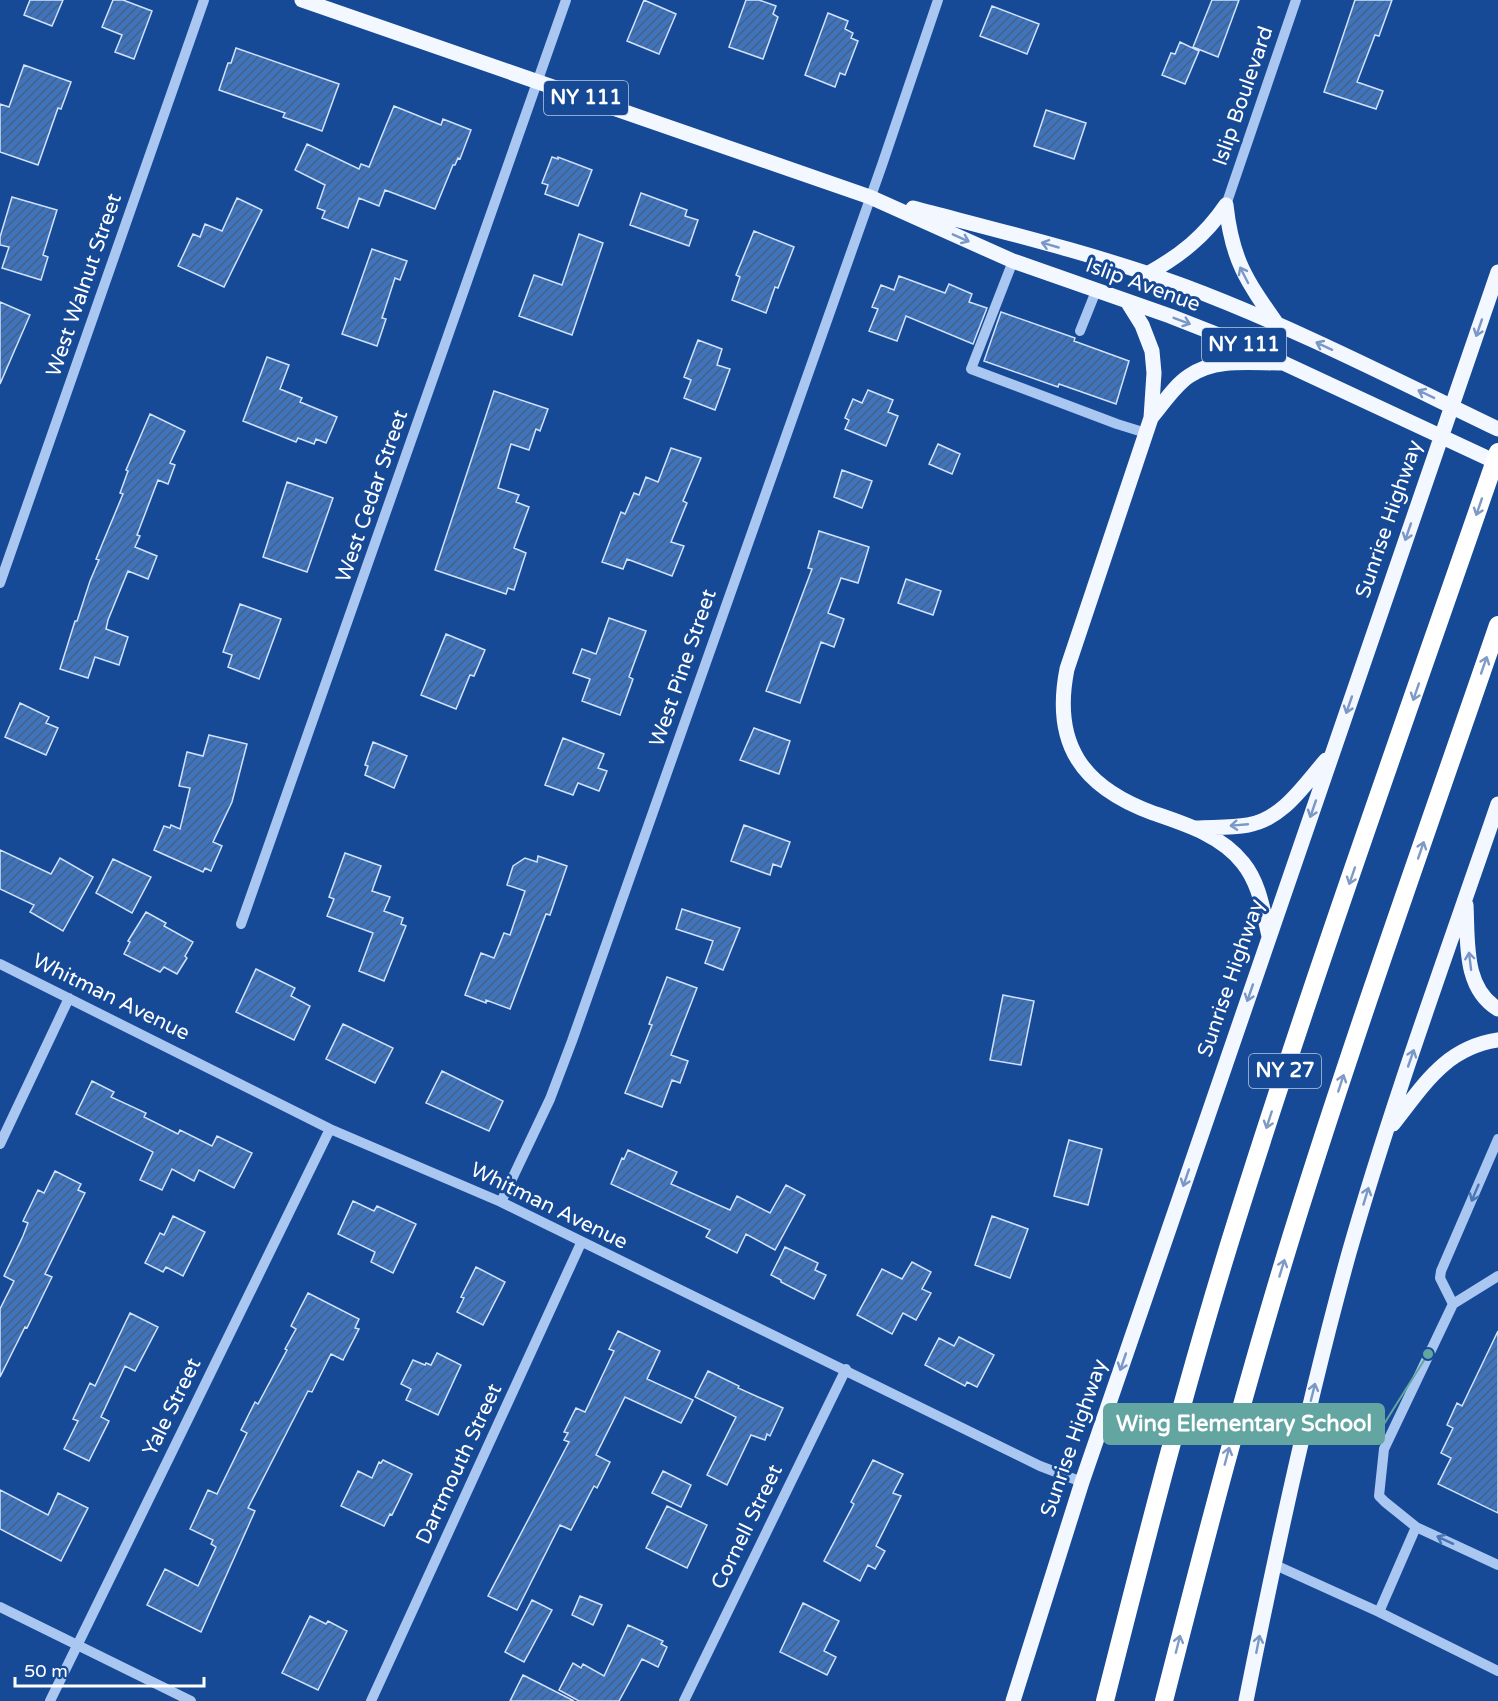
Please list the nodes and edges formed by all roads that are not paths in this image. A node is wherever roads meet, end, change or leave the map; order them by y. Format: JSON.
{"nodes":[{"id":1,"x":204,"y":0,"type":"edge"},
{"id":2,"x":302,"y":0,"type":"edge"},
{"id":3,"x":566,"y":0,"type":"edge"},
{"id":4,"x":938,"y":0,"type":"edge"},
{"id":5,"x":1296,"y":0,"type":"edge"},
{"id":6,"x":537,"y":81,"type":"junction"},
{"id":7,"x":870,"y":197,"type":"junction"},
{"id":8,"x":1226,"y":205,"type":"junction"},
{"id":9,"x":1013,"y":261,"type":"junction"},
{"id":10,"x":1498,"y":273,"type":"edge"},
{"id":11,"x":1147,"y":274,"type":"junction"},
{"id":12,"x":1096,"y":291,"type":"junction"},
{"id":13,"x":1127,"y":301,"type":"junction"},
{"id":14,"x":1277,"y":324,"type":"junction"},
{"id":15,"x":1080,"y":331,"type":"dead end"},
{"id":16,"x":1286,"y":363,"type":"junction"},
{"id":17,"x":1149,"y":425,"type":"junction"},
{"id":18,"x":1498,"y":429,"type":"edge"},
{"id":19,"x":1498,"y":452,"type":"edge"},
{"id":20,"x":1498,"y":463,"type":"edge"},
{"id":21,"x":0,"y":583,"type":"edge"},
{"id":22,"x":1498,"y":625,"type":"edge"},
{"id":23,"x":1332,"y":754,"type":"junction"},
{"id":24,"x":1498,"y":804,"type":"edge"},
{"id":25,"x":1196,"y":828,"type":"junction"},
{"id":26,"x":1466,"y":898,"type":"junction"},
{"id":27,"x":241,"y":924,"type":"dead end"},
{"id":28,"x":1269,"y":937,"type":"junction"},
{"id":29,"x":0,"y":964,"type":"edge"},
{"id":30,"x":69,"y":998,"type":"junction"},
{"id":31,"x":1498,"y":1009,"type":"edge"},
{"id":32,"x":1498,"y":1040,"type":"edge"},
{"id":33,"x":330,"y":1129,"type":"junction"},
{"id":34,"x":1386,"y":1134,"type":"junction"},
{"id":35,"x":1498,"y":1139,"type":"edge"},
{"id":36,"x":0,"y":1144,"type":"edge"},
{"id":37,"x":501,"y":1202,"type":"junction"},
{"id":38,"x":582,"y":1243,"type":"junction"},
{"id":39,"x":1498,"y":1276,"type":"edge"},
{"id":40,"x":1453,"y":1304,"type":"junction"},
{"id":41,"x":846,"y":1369,"type":"junction"},
{"id":42,"x":1082,"y":1482,"type":"junction"},
{"id":43,"x":1416,"y":1527,"type":"junction"},
{"id":44,"x":1273,"y":1564,"type":"junction"},
{"id":45,"x":1498,"y":1565,"type":"edge"},
{"id":46,"x":0,"y":1607,"type":"edge"},
{"id":47,"x":1379,"y":1612,"type":"junction"},
{"id":48,"x":77,"y":1646,"type":"junction"},
{"id":49,"x":1498,"y":1671,"type":"edge"},
{"id":50,"x":50,"y":1701,"type":"edge"},
{"id":51,"x":191,"y":1701,"type":"edge"},
{"id":52,"x":371,"y":1701,"type":"edge"},
{"id":53,"x":684,"y":1701,"type":"edge"},
{"id":54,"x":1013,"y":1701,"type":"edge"},
{"id":55,"x":1105,"y":1701,"type":"edge"},
{"id":56,"x":1164,"y":1701,"type":"edge"},
{"id":57,"x":1246,"y":1701,"type":"edge"}],
"edges":[{"from":1,"to":21,"type":"street","name":"West Walnut Street"},
{"from":2,"to":6,"type":"main road","name":"Islip Avenue","number":"NY 111"},
{"from":3,"to":6,"type":"street","name":"West Cedar Street"},
{"from":4,"to":7,"type":"street","name":"West Pine Street"},
{"from":5,"to":8,"type":"street","name":"Islip Boulevard"},
{"from":6,"to":7,"type":"main road","name":"Islip Avenue","number":"NY 111"},
{"from":6,"to":27,"type":"street","name":"West Cedar Street"},
{"from":7,"to":9,"type":"main road","name":"Islip Avenue","number":"NY 111","one_way":true},
{"from":11,"to":7,"type":"main road","name":"Islip Avenue","number":"NY 111","one_way":true},
{"from":7,"to":37,"type":"street","name":"West Pine Street"},
{"from":8,"to":11,"type":"main road"},
{"from":14,"to":8,"type":"main road","one_way":true},
{"from":9,"to":12,"type":"main road","name":"Islip Avenue","number":"NY 111"},
{"from":9,"to":17,"type":"street"},
{"from":10,"to":23,"type":"main road","name":"Sunrise Highway","one_way":true},
{"from":11,"to":14,"type":"main road","name":"Islip Avenue","number":"NY 111"},
{"from":12,"to":13,"type":"main road","name":"Islip Avenue","number":"NY 111"},
{"from":12,"to":15,"type":"street"},
{"from":13,"to":16,"type":"main road","name":"Islip Avenue","number":"NY 111","one_way":true},
{"from":13,"to":17,"type":"main road"},
{"from":18,"to":14,"type":"main road","name":"Islip Avenue","number":"NY 111","one_way":true},
{"from":16,"to":17,"type":"main road"},
{"from":16,"to":20,"type":"main road","name":"Islip Avenue","number":"NY 111"},
{"from":17,"to":25,"type":"main road"},
{"from":19,"to":55,"type":"highway","number":"NY 27","one_way":true},
{"from":56,"to":22,"type":"highway","number":"NY 27","one_way":true},
{"from":23,"to":25,"type":"main road","one_way":true},
{"from":23,"to":28,"type":"main road","name":"Sunrise Highway","one_way":true},
{"from":24,"to":26,"type":"main road"},
{"from":25,"to":28,"type":"main road"},
{"from":31,"to":26,"type":"main road","one_way":true},
{"from":34,"to":26,"type":"main road","one_way":true},
{"from":28,"to":42,"type":"main road","name":"Sunrise Highway","one_way":true},
{"from":29,"to":30,"type":"street","name":"Whitman Avenue"},
{"from":30,"to":33,"type":"street","name":"Whitman Avenue"},
{"from":30,"to":36,"type":"street"},
{"from":32,"to":34,"type":"main road"},
{"from":33,"to":37,"type":"street","name":"Whitman Avenue"},
{"from":33,"to":48,"type":"street","name":"Yale Street"},
{"from":44,"to":34,"type":"main road","one_way":true},
{"from":35,"to":40,"type":"street","one_way":true},
{"from":37,"to":38,"type":"street","name":"Whitman Avenue"},
{"from":38,"to":41,"type":"street","name":"Whitman Avenue"},
{"from":38,"to":52,"type":"street","name":"Dartmouth Street"},
{"from":39,"to":40,"type":"street"},
{"from":40,"to":43,"type":"street"},
{"from":41,"to":42,"type":"street","name":"Whitman Avenue"},
{"from":41,"to":53,"type":"street","name":"Cornell Street"},
{"from":42,"to":54,"type":"main road","name":"Sunrise Highway"},
{"from":45,"to":43,"type":"street","one_way":true},
{"from":43,"to":47,"type":"street"},
{"from":44,"to":47,"type":"street"},
{"from":57,"to":44,"type":"main road","one_way":true},
{"from":46,"to":48,"type":"street"},
{"from":47,"to":49,"type":"street"},
{"from":48,"to":50,"type":"street","name":"Yale Street"},
{"from":48,"to":51,"type":"street"}]}
